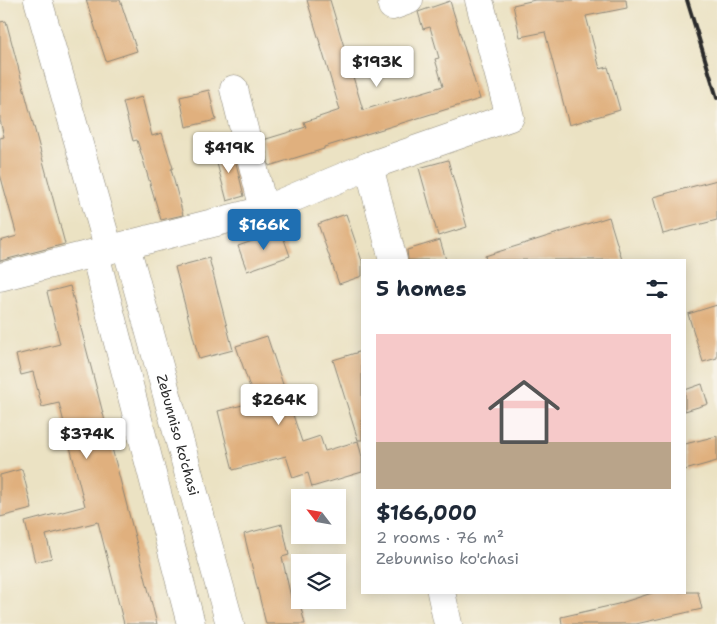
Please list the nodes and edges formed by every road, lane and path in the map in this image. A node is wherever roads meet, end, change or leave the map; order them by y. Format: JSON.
{"nodes":[{"id":1,"x":38,"y":0,"type":"edge"},
{"id":2,"x":479,"y":0,"type":"edge"},
{"id":3,"x":234,"y":89,"type":"dead end"},
{"id":4,"x":369,"y":166,"type":"junction"},
{"id":5,"x":264,"y":210,"type":"junction"},
{"id":6,"x":110,"y":250,"type":"junction"},
{"id":7,"x":393,"y":259,"type":"edge"},
{"id":8,"x":0,"y":278,"type":"edge"},
{"id":9,"x":442,"y":594,"type":"edge"},
{"id":10,"x":191,"y":624,"type":"edge"},
{"id":11,"x":230,"y":624,"type":"edge"},
{"id":12,"x":448,"y":624,"type":"edge"}],
"edges":[{"from":1,"to":6,"type":"street","name":"Zebunniso ko'chasi"},
{"from":2,"to":4,"type":"street"},
{"from":3,"to":5,"type":"street"},
{"from":4,"to":5,"type":"street"},
{"from":4,"to":7,"type":"street"},
{"from":5,"to":6,"type":"street"},
{"from":6,"to":8,"type":"street"},
{"from":6,"to":10,"type":"street","name":"Zebunniso ko'chasi"},
{"from":6,"to":11,"type":"street","name":"Zebunniso ko'chasi"},
{"from":9,"to":12,"type":"street"}]}
